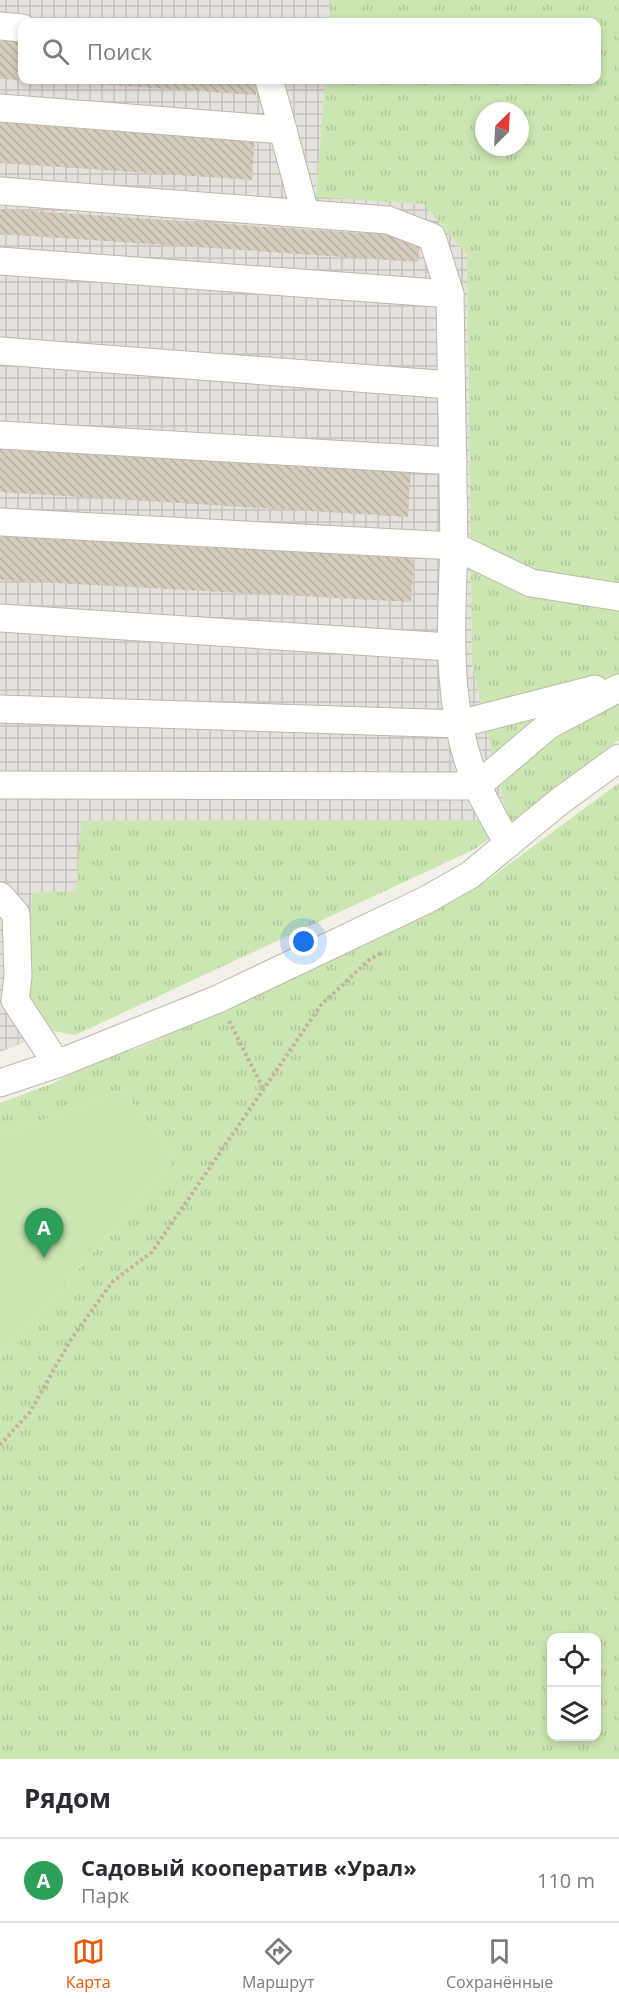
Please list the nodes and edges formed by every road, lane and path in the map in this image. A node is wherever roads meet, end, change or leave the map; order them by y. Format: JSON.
{"nodes":[{"id":1,"x":0,"y":26,"type":"edge"},
{"id":2,"x":18,"y":28,"type":"edge"},
{"id":3,"x":270,"y":84,"type":"edge"},
{"id":4,"x":0,"y":108,"type":"edge"},
{"id":5,"x":283,"y":130,"type":"junction"},
{"id":6,"x":0,"y":191,"type":"edge"},
{"id":7,"x":305,"y":213,"type":"junction"},
{"id":8,"x":0,"y":261,"type":"edge"},
{"id":9,"x":450,"y":294,"type":"junction"},
{"id":10,"x":0,"y":351,"type":"edge"},
{"id":11,"x":451,"y":385,"type":"junction"},
{"id":12,"x":0,"y":435,"type":"edge"},
{"id":13,"x":453,"y":461,"type":"junction"},
{"id":14,"x":0,"y":522,"type":"edge"},
{"id":15,"x":454,"y":546,"type":"junction"},
{"id":16,"x":619,"y":597,"type":"edge"},
{"id":17,"x":0,"y":618,"type":"edge"},
{"id":18,"x":450,"y":647,"type":"junction"},
{"id":19,"x":619,"y":682,"type":"edge"},
{"id":20,"x":619,"y":687,"type":"edge"},
{"id":21,"x":0,"y":708,"type":"edge"},
{"id":22,"x":459,"y":724,"type":"junction"},
{"id":23,"x":619,"y":758,"type":"edge"},
{"id":24,"x":0,"y":785,"type":"edge"},
{"id":25,"x":477,"y":786,"type":"junction"},
{"id":26,"x":508,"y":844,"type":"junction"},
{"id":27,"x":0,"y":896,"type":"edge"},
{"id":28,"x":389,"y":948,"type":"dead end"},
{"id":29,"x":8,"y":989,"type":"edge"},
{"id":30,"x":218,"y":999,"type":"junction"},
{"id":31,"x":57,"y":1064,"type":"junction"},
{"id":32,"x":0,"y":1083,"type":"edge"},
{"id":33,"x":264,"y":1090,"type":"junction"},
{"id":34,"x":0,"y":1445,"type":"edge"}],
"edges":[{"from":1,"to":2,"type":"street"},
{"from":3,"to":5,"type":"street"},
{"from":4,"to":5,"type":"street"},
{"from":5,"to":7,"type":"street"},
{"from":6,"to":7,"type":"street"},
{"from":7,"to":9,"type":"street"},
{"from":8,"to":9,"type":"street"},
{"from":9,"to":11,"type":"street"},
{"from":10,"to":11,"type":"street"},
{"from":11,"to":13,"type":"street"},
{"from":12,"to":13,"type":"street"},
{"from":13,"to":15,"type":"street"},
{"from":14,"to":15,"type":"street"},
{"from":15,"to":16,"type":"street"},
{"from":15,"to":18,"type":"street"},
{"from":17,"to":18,"type":"street"},
{"from":18,"to":22,"type":"street"},
{"from":19,"to":22,"type":"street"},
{"from":20,"to":25,"type":"street"},
{"from":21,"to":22,"type":"street"},
{"from":22,"to":25,"type":"street"},
{"from":23,"to":26,"type":"street"},
{"from":24,"to":25,"type":"street"},
{"from":25,"to":26,"type":"street"},
{"from":26,"to":30,"type":"street"},
{"from":27,"to":29,"type":"street"},
{"from":28,"to":33,"type":"path"},
{"from":29,"to":31,"type":"street"},
{"from":30,"to":31,"type":"street"},
{"from":30,"to":33,"type":"path"},
{"from":31,"to":32,"type":"street"},
{"from":33,"to":34,"type":"path"}]}
